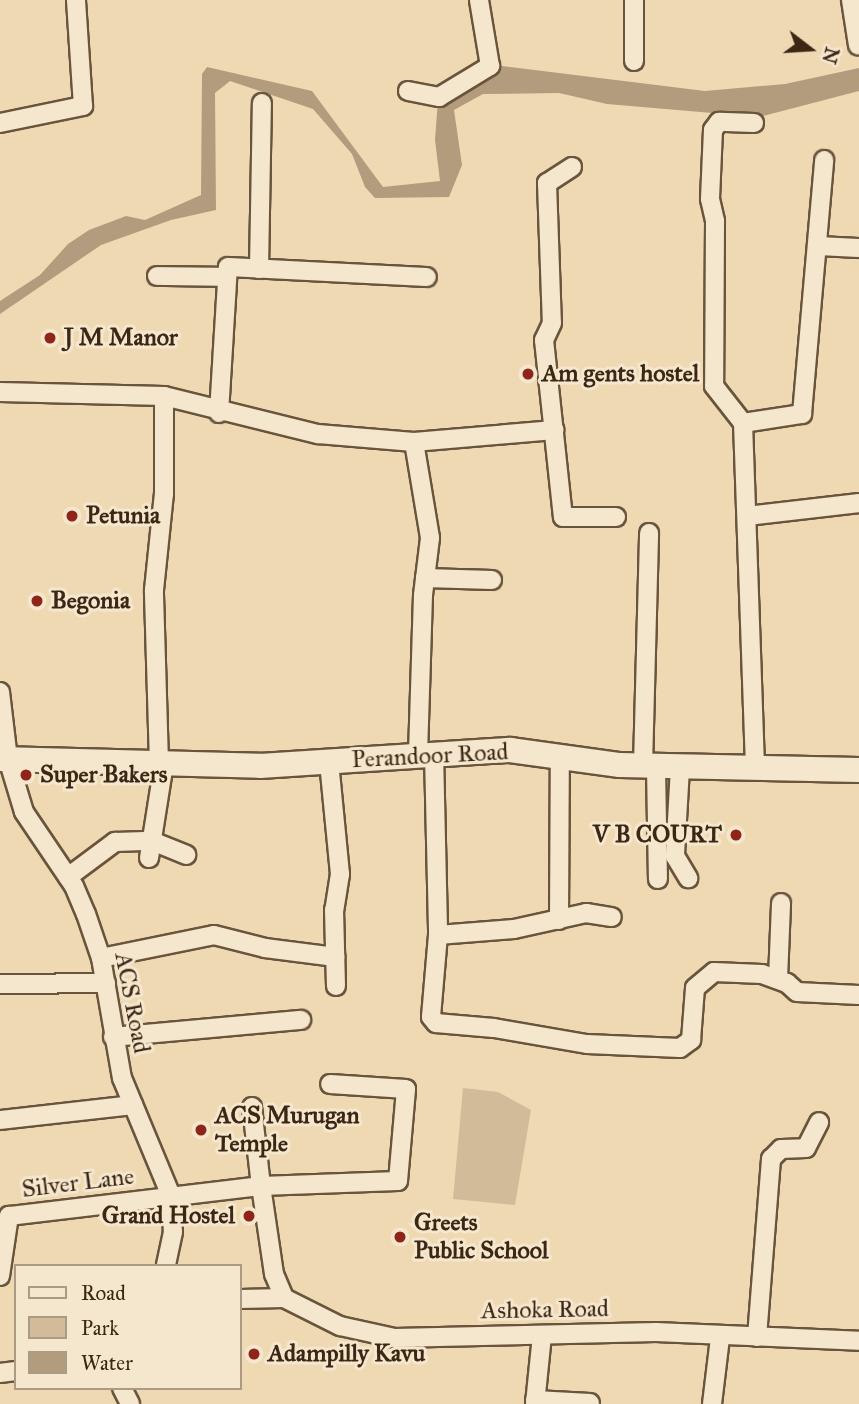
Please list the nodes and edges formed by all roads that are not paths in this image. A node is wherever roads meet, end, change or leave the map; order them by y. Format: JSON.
{"nodes":[{"id":1,"x":76,"y":0,"type":"edge"},
{"id":2,"x":479,"y":0,"type":"edge"},
{"id":3,"x":634,"y":0,"type":"edge"},
{"id":4,"x":851,"y":0,"type":"edge"},
{"id":5,"x":858,"y":45,"type":"edge"},
{"id":6,"x":634,"y":61,"type":"dead end"},
{"id":7,"x":408,"y":91,"type":"dead end"},
{"id":8,"x":262,"y":103,"type":"dead end"},
{"id":9,"x":0,"y":123,"type":"edge"},
{"id":10,"x":754,"y":123,"type":"dead end"},
{"id":11,"x":824,"y":160,"type":"dead end"},
{"id":12,"x":572,"y":167,"type":"dead end"},
{"id":13,"x":818,"y":246,"type":"junction"},
{"id":14,"x":859,"y":247,"type":"edge"},
{"id":15,"x":260,"y":269,"type":"junction"},
{"id":16,"x":157,"y":276,"type":"dead end"},
{"id":17,"x":227,"y":277,"type":"junction"},
{"id":18,"x":427,"y":277,"type":"dead end"},
{"id":19,"x":0,"y":393,"type":"edge"},
{"id":20,"x":164,"y":396,"type":"junction"},
{"id":21,"x":219,"y":413,"type":"junction"},
{"id":22,"x":743,"y":423,"type":"junction"},
{"id":23,"x":554,"y":430,"type":"junction"},
{"id":24,"x":414,"y":442,"type":"junction"},
{"id":25,"x":859,"y":503,"type":"edge"},
{"id":26,"x":747,"y":516,"type":"junction"},
{"id":27,"x":616,"y":517,"type":"dead end"},
{"id":28,"x":649,"y":533,"type":"dead end"},
{"id":29,"x":425,"y":578,"type":"junction"},
{"id":30,"x":492,"y":580,"type":"dead end"},
{"id":31,"x":0,"y":692,"type":"edge"},
{"id":32,"x":426,"y":753,"type":"junction"},
{"id":33,"x":560,"y":757,"type":"junction"},
{"id":34,"x":4,"y":759,"type":"edge"},
{"id":35,"x":329,"y":762,"type":"junction"},
{"id":36,"x":162,"y":763,"type":"junction"},
{"id":37,"x":660,"y":767,"type":"junction"},
{"id":38,"x":755,"y":769,"type":"junction"},
{"id":39,"x":859,"y":770,"type":"edge"},
{"id":40,"x":151,"y":849,"type":"junction"},
{"id":41,"x":186,"y":855,"type":"dead end"},
{"id":42,"x":68,"y":877,"type":"junction"},
{"id":43,"x":688,"y":878,"type":"dead end"},
{"id":44,"x":658,"y":879,"type":"dead end"},
{"id":45,"x":781,"y":904,"type":"dead end"},
{"id":46,"x":612,"y":917,"type":"dead end"},
{"id":47,"x":559,"y":920,"type":"junction"},
{"id":48,"x":438,"y":935,"type":"junction"},
{"id":49,"x":335,"y":957,"type":"junction"},
{"id":50,"x":101,"y":958,"type":"junction"},
{"id":51,"x":778,"y":979,"type":"junction"},
{"id":52,"x":106,"y":983,"type":"junction"},
{"id":53,"x":0,"y":984,"type":"edge"},
{"id":54,"x":336,"y":986,"type":"dead end"},
{"id":55,"x":859,"y":995,"type":"edge"},
{"id":56,"x":301,"y":1020,"type":"dead end"},
{"id":57,"x":113,"y":1037,"type":"junction"},
{"id":58,"x":330,"y":1084,"type":"dead end"},
{"id":59,"x":133,"y":1105,"type":"junction"},
{"id":60,"x":252,"y":1107,"type":"dead end"},
{"id":61,"x":0,"y":1119,"type":"edge"},
{"id":62,"x":819,"y":1122,"type":"dead end"},
{"id":63,"x":261,"y":1186,"type":"junction"},
{"id":64,"x":171,"y":1196,"type":"junction"},
{"id":65,"x":166,"y":1264,"type":"edge"},
{"id":66,"x":0,"y":1276,"type":"edge"},
{"id":67,"x":284,"y":1298,"type":"junction"},
{"id":68,"x":242,"y":1299,"type":"edge"},
{"id":69,"x":542,"y":1335,"type":"junction"},
{"id":70,"x":757,"y":1337,"type":"junction"},
{"id":71,"x":720,"y":1338,"type":"junction"},
{"id":72,"x":859,"y":1341,"type":"edge"},
{"id":73,"x":535,"y":1402,"type":"edge"},
{"id":74,"x":590,"y":1403,"type":"edge"},
{"id":75,"x":712,"y":1404,"type":"edge"}],
"edges":[{"from":1,"to":9,"type":"street"},
{"from":2,"to":7,"type":"street"},
{"from":3,"to":6,"type":"street"},
{"from":4,"to":5,"type":"street"},
{"from":8,"to":15,"type":"street"},
{"from":10,"to":22,"type":"street"},
{"from":11,"to":13,"type":"street"},
{"from":12,"to":23,"type":"street"},
{"from":13,"to":14,"type":"street"},
{"from":13,"to":22,"type":"street"},
{"from":15,"to":17,"type":"street"},
{"from":15,"to":18,"type":"street"},
{"from":16,"to":17,"type":"street"},
{"from":17,"to":21,"type":"street"},
{"from":19,"to":20,"type":"street"},
{"from":20,"to":21,"type":"street"},
{"from":20,"to":36,"type":"street"},
{"from":21,"to":24,"type":"street"},
{"from":22,"to":26,"type":"street"},
{"from":23,"to":24,"type":"street"},
{"from":23,"to":27,"type":"street"},
{"from":24,"to":29,"type":"street"},
{"from":25,"to":26,"type":"street"},
{"from":26,"to":38,"type":"street"},
{"from":28,"to":37,"type":"street"},
{"from":29,"to":30,"type":"street"},
{"from":29,"to":32,"type":"street"},
{"from":31,"to":34,"type":"street","name":"ACS Road"},
{"from":32,"to":33,"type":"main road","name":"Perandoor Road"},
{"from":32,"to":35,"type":"main road","name":"Perandoor Road"},
{"from":32,"to":48,"type":"street"},
{"from":33,"to":37,"type":"main road","name":"Perandoor Road"},
{"from":33,"to":47,"type":"street"},
{"from":34,"to":36,"type":"main road","name":"Perandoor Road"},
{"from":34,"to":42,"type":"street","name":"ACS Road"},
{"from":35,"to":36,"type":"main road","name":"Perandoor Road"},
{"from":35,"to":49,"type":"street"},
{"from":36,"to":40,"type":"street"},
{"from":37,"to":38,"type":"main road","name":"Perandoor Road"},
{"from":37,"to":43,"type":"street"},
{"from":37,"to":44,"type":"street"},
{"from":38,"to":39,"type":"main road","name":"Perandoor Road"},
{"from":40,"to":41,"type":"street"},
{"from":40,"to":42,"type":"street"},
{"from":42,"to":50,"type":"street","name":"ACS Road"},
{"from":45,"to":51,"type":"street"},
{"from":46,"to":47,"type":"street"},
{"from":47,"to":48,"type":"street"},
{"from":48,"to":51,"type":"street"},
{"from":49,"to":50,"type":"street"},
{"from":49,"to":54,"type":"street"},
{"from":50,"to":52,"type":"street","name":"ACS Road"},
{"from":51,"to":55,"type":"street"},
{"from":52,"to":53,"type":"street"},
{"from":52,"to":57,"type":"street","name":"ACS Road"},
{"from":56,"to":57,"type":"street"},
{"from":57,"to":59,"type":"street","name":"ACS Road"},
{"from":58,"to":63,"type":"street"},
{"from":59,"to":61,"type":"street"},
{"from":59,"to":64,"type":"street","name":"ACS Road"},
{"from":60,"to":63,"type":"street"},
{"from":62,"to":70,"type":"street"},
{"from":63,"to":64,"type":"street"},
{"from":63,"to":67,"type":"street"},
{"from":64,"to":65,"type":"street","name":"ACS Road"},
{"from":64,"to":66,"type":"street","name":"Silver Lane"},
{"from":67,"to":68,"type":"street","name":"Ashoka Road"},
{"from":67,"to":69,"type":"street","name":"Ashoka Road"},
{"from":69,"to":71,"type":"street","name":"Ashoka Road"},
{"from":69,"to":73,"type":"street"},
{"from":70,"to":71,"type":"street","name":"Ashoka Road"},
{"from":70,"to":72,"type":"street","name":"Ashoka Road"},
{"from":71,"to":75,"type":"street"},
{"from":73,"to":74,"type":"street"}]}
